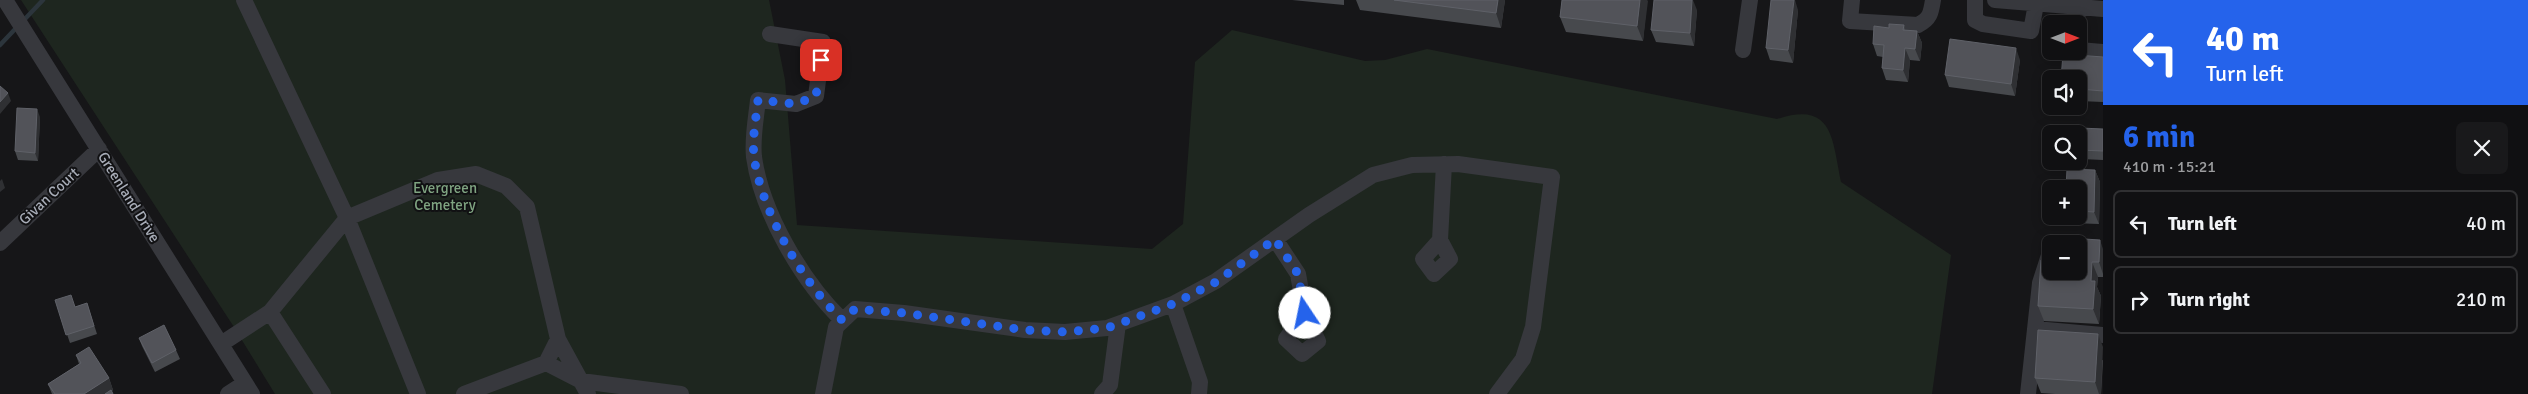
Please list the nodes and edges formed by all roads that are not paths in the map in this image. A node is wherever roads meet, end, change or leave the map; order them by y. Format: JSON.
{"nodes":[{"id":1,"x":5,"y":0,"type":"edge"},
{"id":2,"x":244,"y":0,"type":"edge"},
{"id":3,"x":1750,"y":0,"type":"edge"},
{"id":4,"x":1852,"y":0,"type":"edge"},
{"id":5,"x":1933,"y":0,"type":"edge"},
{"id":6,"x":1975,"y":0,"type":"edge"},
{"id":7,"x":1995,"y":0,"type":"edge"},
{"id":8,"x":2036,"y":4,"type":"junction"},
{"id":9,"x":2078,"y":7,"type":"junction"},
{"id":10,"x":2103,"y":9,"type":"edge"},
{"id":11,"x":2078,"y":15,"type":"edge"},
{"id":12,"x":770,"y":34,"type":"dead end"},
{"id":13,"x":1744,"y":50,"type":"dead end"},
{"id":14,"x":2088,"y":51,"type":"edge"},
{"id":15,"x":2103,"y":52,"type":"edge"},
{"id":16,"x":99,"y":149,"type":"junction"},
{"id":17,"x":1444,"y":164,"type":"junction"},
{"id":18,"x":347,"y":218,"type":"junction"},
{"id":19,"x":1275,"y":239,"type":"junction"},
{"id":20,"x":1440,"y":240,"type":"dead end"},
{"id":21,"x":0,"y":243,"type":"edge"},
{"id":22,"x":2042,"y":277,"type":"edge"},
{"id":23,"x":1173,"y":304,"type":"junction"},
{"id":24,"x":270,"y":312,"type":"junction"},
{"id":25,"x":1305,"y":313,"type":"dead end"},
{"id":26,"x":842,"y":320,"type":"junction"},
{"id":27,"x":1118,"y":324,"type":"junction"},
{"id":28,"x":2035,"y":329,"type":"junction"},
{"id":29,"x":2103,"y":336,"type":"edge"},
{"id":30,"x":558,"y":339,"type":"junction"},
{"id":31,"x":221,"y":344,"type":"junction"},
{"id":32,"x":546,"y":363,"type":"junction"},
{"id":33,"x":248,"y":388,"type":"edge"},
{"id":34,"x":584,"y":388,"type":"edge"},
{"id":35,"x":1109,"y":391,"type":"edge"},
{"id":36,"x":228,"y":394,"type":"edge"},
{"id":37,"x":323,"y":394,"type":"edge"},
{"id":38,"x":418,"y":394,"type":"edge"},
{"id":39,"x":464,"y":394,"type":"edge"},
{"id":40,"x":681,"y":394,"type":"edge"},
{"id":41,"x":823,"y":394,"type":"edge"},
{"id":42,"x":1199,"y":394,"type":"edge"},
{"id":43,"x":1497,"y":394,"type":"edge"},
{"id":44,"x":2028,"y":394,"type":"edge"}],
"edges":[{"from":1,"to":16,"type":"street","name":"Greenland Drive"},
{"from":2,"to":18,"type":"street"},
{"from":3,"to":13,"type":"street"},
{"from":4,"to":5,"type":"street"},
{"from":6,"to":8,"type":"street"},
{"from":7,"to":8,"type":"street"},
{"from":8,"to":9,"type":"street"},
{"from":9,"to":10,"type":"street"},
{"from":9,"to":11,"type":"street"},
{"from":12,"to":26,"type":"street"},
{"from":14,"to":15,"type":"street"},
{"from":16,"to":21,"type":"street","name":"Givan Court"},
{"from":16,"to":31,"type":"street","name":"Greenland Drive"},
{"from":17,"to":19,"type":"street"},
{"from":17,"to":20,"type":"street"},
{"from":17,"to":43,"type":"street"},
{"from":18,"to":24,"type":"street"},
{"from":18,"to":30,"type":"street"},
{"from":18,"to":38,"type":"street"},
{"from":19,"to":23,"type":"street"},
{"from":19,"to":25,"type":"street"},
{"from":22,"to":28,"type":"street"},
{"from":23,"to":27,"type":"street"},
{"from":23,"to":42,"type":"street"},
{"from":24,"to":31,"type":"street"},
{"from":24,"to":37,"type":"street"},
{"from":26,"to":27,"type":"street"},
{"from":26,"to":41,"type":"street"},
{"from":27,"to":35,"type":"street"},
{"from":28,"to":29,"type":"street"},
{"from":28,"to":44,"type":"street"},
{"from":30,"to":32,"type":"street"},
{"from":30,"to":34,"type":"street"},
{"from":31,"to":33,"type":"street","name":"Greenland Drive"},
{"from":32,"to":34,"type":"street"},
{"from":32,"to":39,"type":"street"},
{"from":33,"to":36,"type":"street"},
{"from":34,"to":40,"type":"street"}]}
